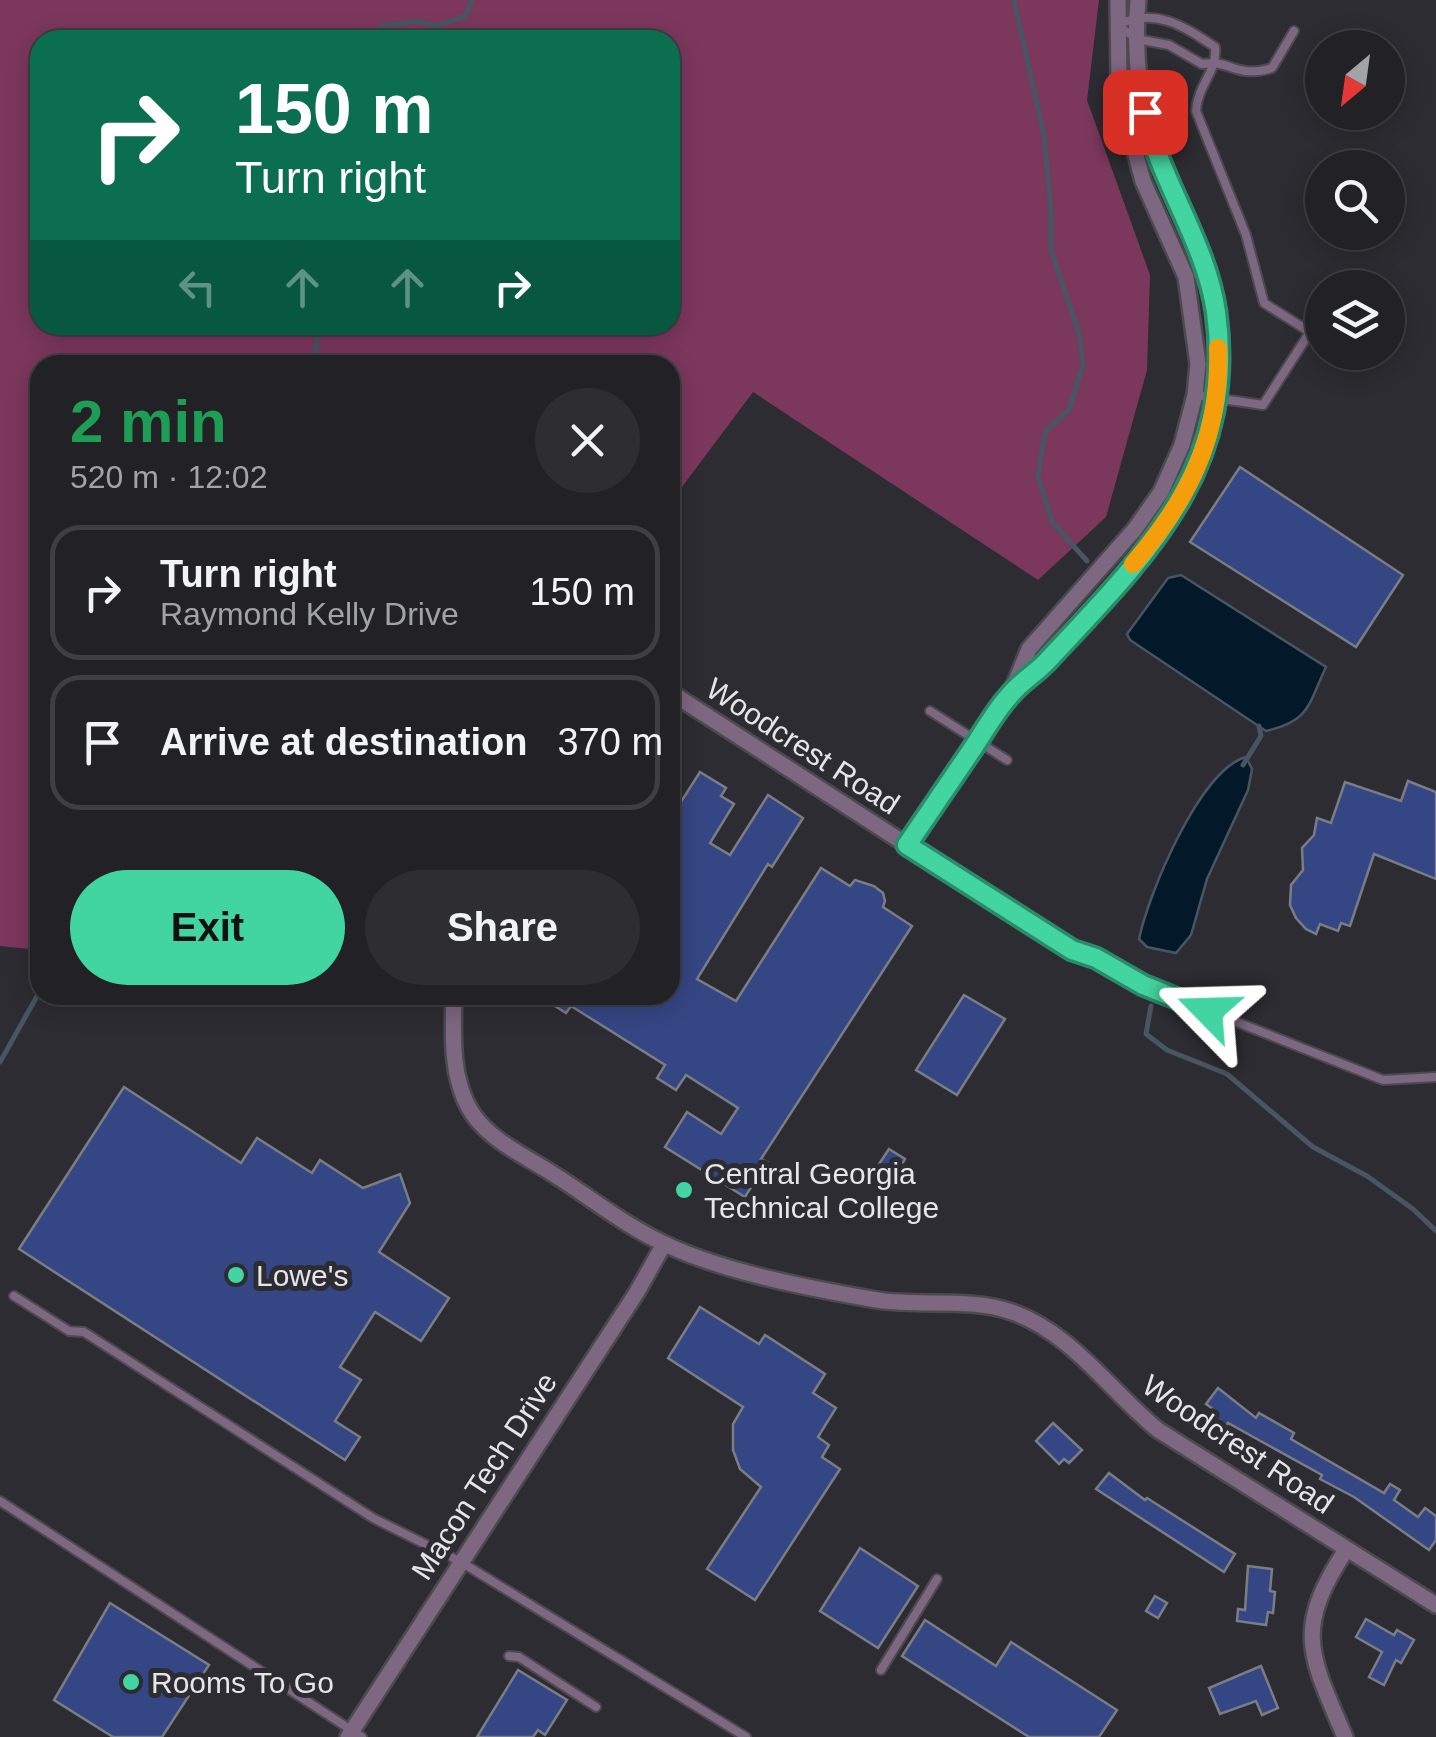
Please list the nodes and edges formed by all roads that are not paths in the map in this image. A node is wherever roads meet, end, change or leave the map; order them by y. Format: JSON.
{"nodes":[{"id":1,"x":1118,"y":0,"type":"edge"},
{"id":2,"x":1138,"y":8,"type":"edge"},
{"id":3,"x":1117,"y":25,"type":"junction"},
{"id":4,"x":1294,"y":32,"type":"dead end"},
{"id":5,"x":1137,"y":38,"type":"junction"},
{"id":6,"x":1216,"y":62,"type":"junction"},
{"id":7,"x":1195,"y":394,"type":"junction"},
{"id":8,"x":1216,"y":398,"type":"junction"},
{"id":9,"x":1010,"y":694,"type":"junction"},
{"id":10,"x":680,"y":698,"type":"edge"},
{"id":11,"x":930,"y":711,"type":"dead end"},
{"id":12,"x":978,"y":741,"type":"junction"},
{"id":13,"x":1007,"y":760,"type":"dead end"},
{"id":14,"x":907,"y":845,"type":"junction"},
{"id":15,"x":454,"y":1005,"type":"edge"},
{"id":16,"x":1436,"y":1077,"type":"edge"},
{"id":17,"x":664,"y":1244,"type":"junction"},
{"id":18,"x":14,"y":1296,"type":"dead end"},
{"id":19,"x":0,"y":1500,"type":"edge"},
{"id":20,"x":1346,"y":1550,"type":"junction"},
{"id":21,"x":461,"y":1562,"type":"junction"},
{"id":22,"x":938,"y":1579,"type":"dead end"},
{"id":23,"x":1436,"y":1605,"type":"edge"},
{"id":24,"x":509,"y":1656,"type":"dead end"},
{"id":25,"x":880,"y":1670,"type":"dead end"},
{"id":26,"x":596,"y":1707,"type":"dead end"},
{"id":27,"x":354,"y":1735,"type":"edge"},
{"id":28,"x":746,"y":1737,"type":"edge"},
{"id":29,"x":1345,"y":1737,"type":"edge"}],
"edges":[{"from":1,"to":3,"type":"street"},
{"from":2,"to":3,"type":"lane"},
{"from":2,"to":5,"type":"street"},
{"from":2,"to":6,"type":"lane"},
{"from":3,"to":5,"type":"lane"},
{"from":3,"to":7,"type":"street"},
{"from":4,"to":6,"type":"lane"},
{"from":5,"to":6,"type":"lane"},
{"from":5,"to":8,"type":"street"},
{"from":6,"to":8,"type":"lane"},
{"from":7,"to":8,"type":"lane"},
{"from":7,"to":9,"type":"street"},
{"from":8,"to":9,"type":"street"},
{"from":9,"to":12,"type":"street"},
{"from":10,"to":14,"type":"street","name":"Woodcrest Road"},
{"from":11,"to":12,"type":"lane"},
{"from":12,"to":13,"type":"lane"},
{"from":12,"to":14,"type":"street"},
{"from":14,"to":16,"type":"lane"},
{"from":15,"to":17,"type":"street","name":"Woodcrest Road"},
{"from":17,"to":20,"type":"street","name":"Woodcrest Road"},
{"from":17,"to":21,"type":"street","name":"Macon Tech Drive"},
{"from":18,"to":21,"type":"lane"},
{"from":19,"to":27,"type":"lane"},
{"from":20,"to":23,"type":"street","name":"Woodcrest Road"},
{"from":20,"to":29,"type":"street"},
{"from":21,"to":27,"type":"street","name":"Macon Tech Drive"},
{"from":21,"to":28,"type":"lane"},
{"from":22,"to":25,"type":"lane"},
{"from":24,"to":26,"type":"lane"}]}
